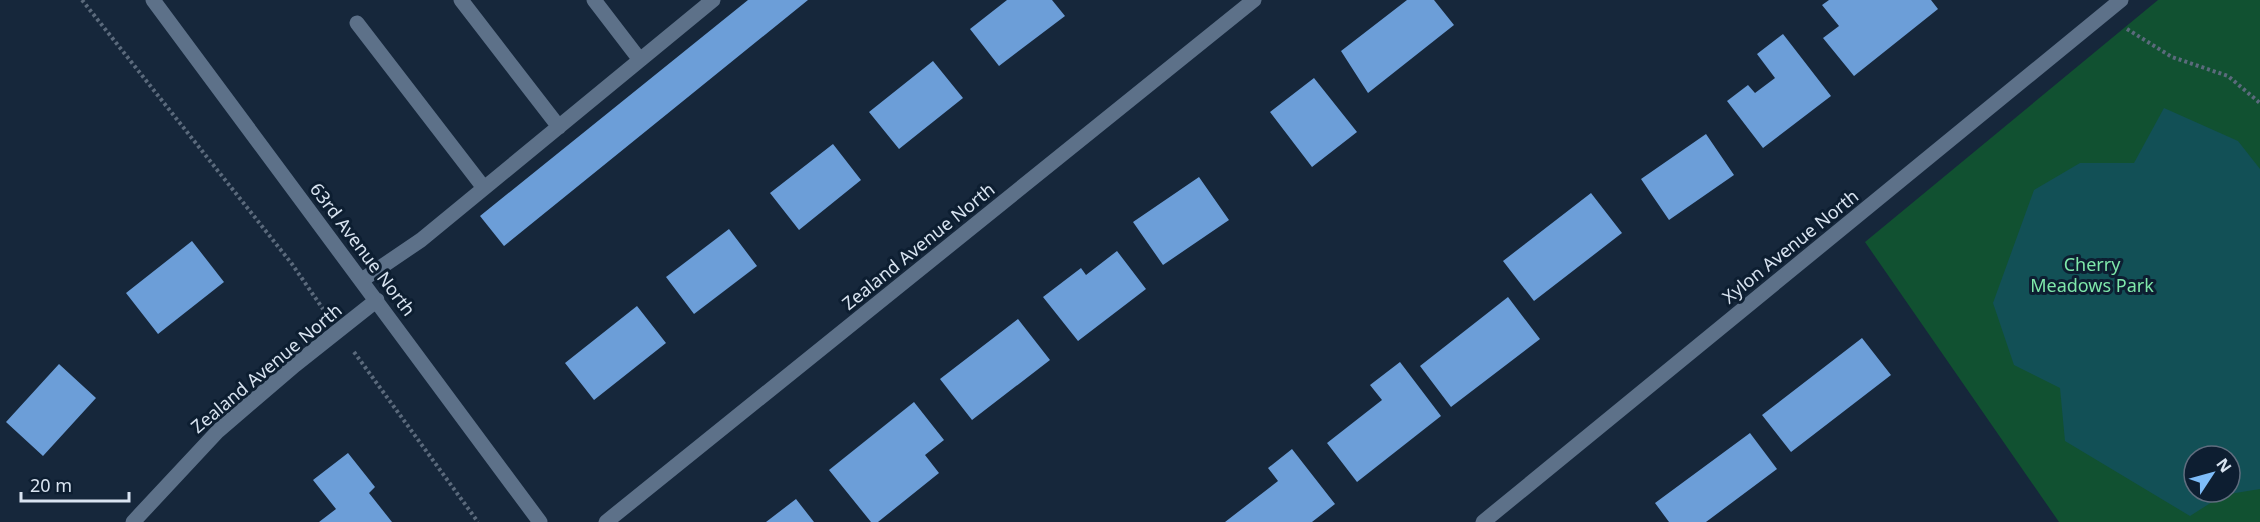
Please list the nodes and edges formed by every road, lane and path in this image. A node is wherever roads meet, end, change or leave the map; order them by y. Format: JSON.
{"nodes":[{"id":1,"x":82,"y":0,"type":"edge"},
{"id":2,"x":153,"y":0,"type":"edge"},
{"id":3,"x":460,"y":0,"type":"edge"},
{"id":4,"x":594,"y":0,"type":"edge"},
{"id":5,"x":713,"y":0,"type":"edge"},
{"id":6,"x":1254,"y":0,"type":"edge"},
{"id":7,"x":2121,"y":0,"type":"edge"},
{"id":8,"x":2103,"y":14,"type":"junction"},
{"id":9,"x":357,"y":23,"type":"dead end"},
{"id":10,"x":640,"y":60,"type":"junction"},
{"id":11,"x":2260,"y":103,"type":"edge"},
{"id":12,"x":559,"y":127,"type":"junction"},
{"id":13,"x":484,"y":188,"type":"junction"},
{"id":14,"x":362,"y":280,"type":"junction"},
{"id":15,"x":378,"y":300,"type":"junction"},
{"id":16,"x":338,"y":330,"type":"junction"},
{"id":17,"x":132,"y":522,"type":"edge"},
{"id":18,"x":478,"y":522,"type":"edge"},
{"id":19,"x":540,"y":522,"type":"edge"},
{"id":20,"x":606,"y":522,"type":"edge"},
{"id":21,"x":1483,"y":522,"type":"edge"}],
"edges":[{"from":1,"to":16,"type":"path"},
{"from":2,"to":14,"type":"street","name":"63rd Avenue North"},
{"from":3,"to":12,"type":"street"},
{"from":4,"to":10,"type":"street"},
{"from":5,"to":10,"type":"street"},
{"from":6,"to":20,"type":"street","name":"Zealand Avenue North"},
{"from":7,"to":8,"type":"street","name":"Xylon Avenue North"},
{"from":8,"to":11,"type":"path"},
{"from":8,"to":21,"type":"street","name":"Xylon Avenue North"},
{"from":9,"to":13,"type":"street"},
{"from":10,"to":12,"type":"street"},
{"from":12,"to":13,"type":"street"},
{"from":13,"to":14,"type":"street"},
{"from":14,"to":15,"type":"street","name":"63rd Avenue North"},
{"from":15,"to":16,"type":"street","name":"Zealand Avenue North"},
{"from":15,"to":19,"type":"street","name":"63rd Avenue North"},
{"from":16,"to":17,"type":"street","name":"Zealand Avenue North"},
{"from":16,"to":18,"type":"path"}]}
